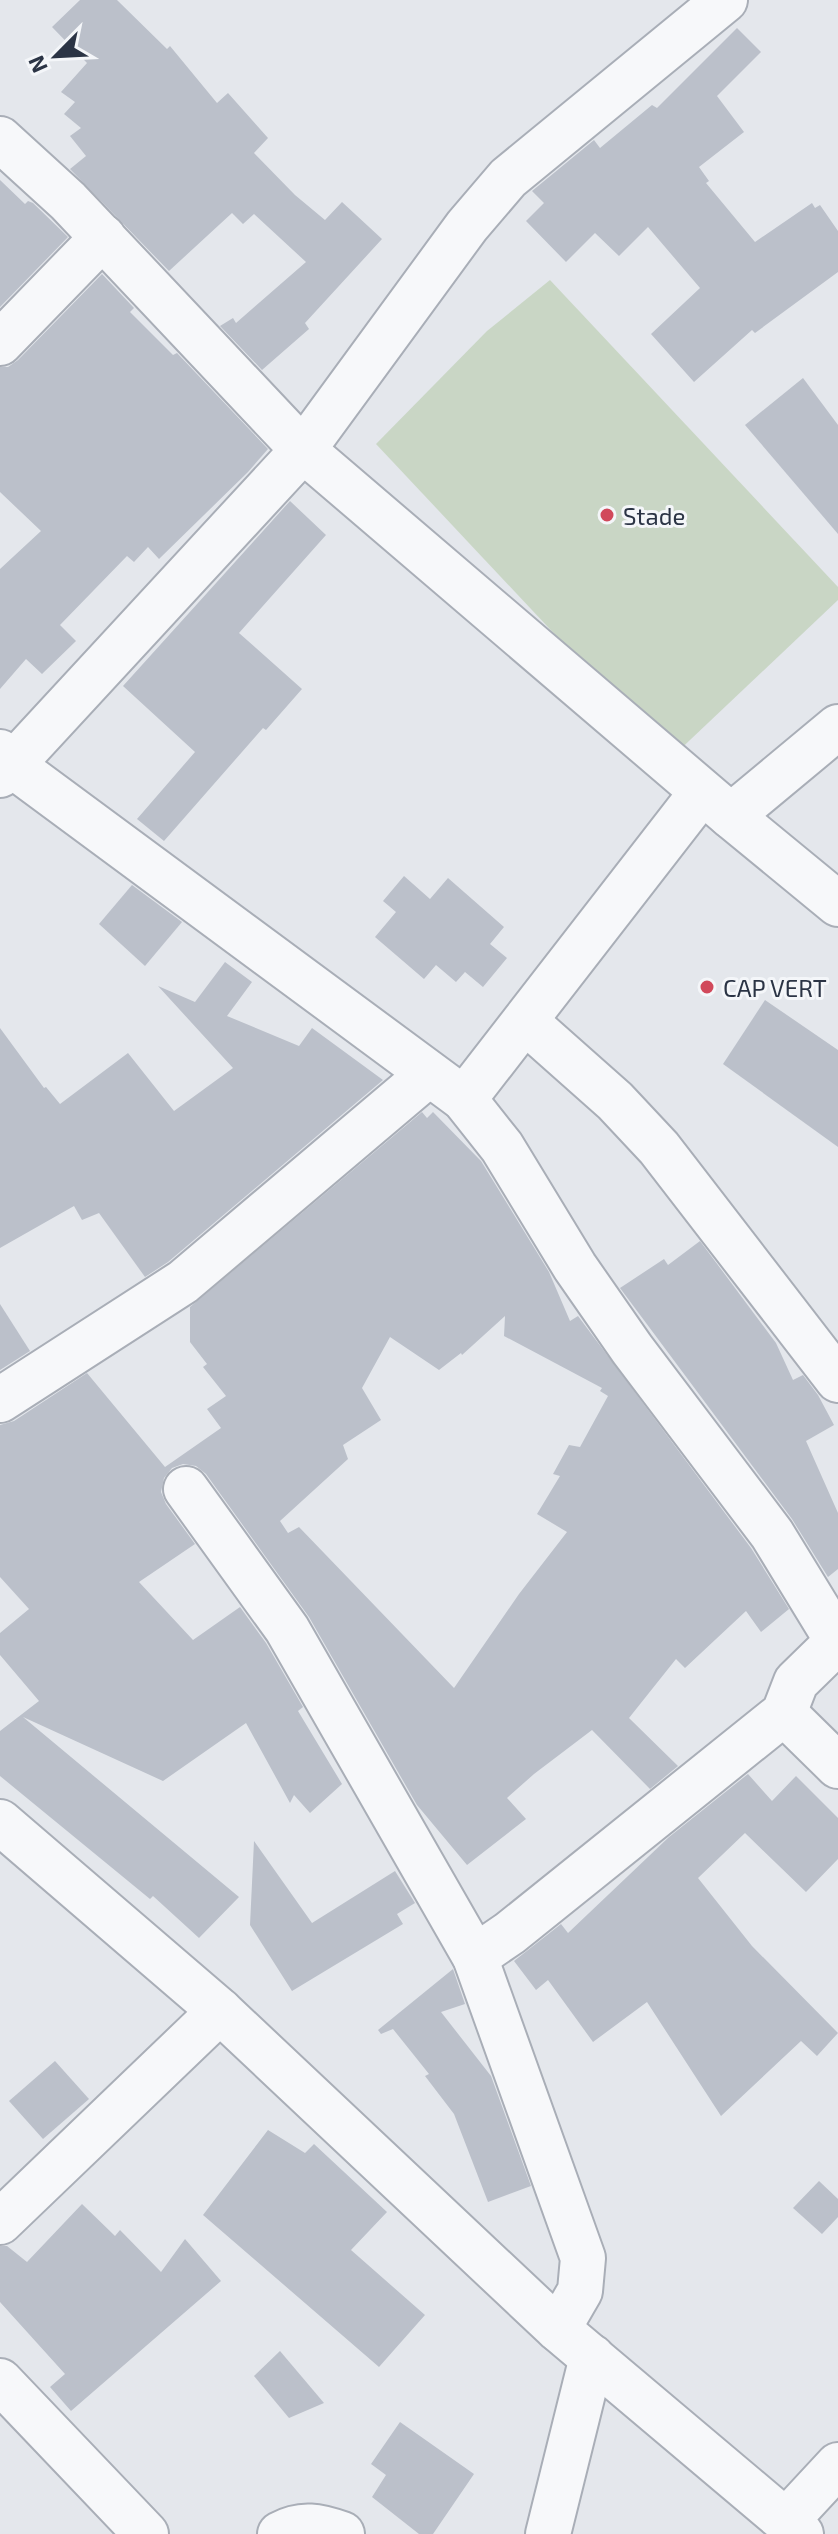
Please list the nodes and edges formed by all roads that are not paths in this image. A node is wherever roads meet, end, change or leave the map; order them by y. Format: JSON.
{"nodes":[{"id":1,"x":725,"y":0,"type":"edge"},
{"id":2,"x":0,"y":139,"type":"edge"},
{"id":3,"x":103,"y":237,"type":"junction"},
{"id":4,"x":0,"y":343,"type":"edge"},
{"id":5,"x":303,"y":450,"type":"junction"},
{"id":6,"x":838,"y":727,"type":"edge"},
{"id":7,"x":4,"y":764,"type":"edge"},
{"id":8,"x":717,"y":804,"type":"junction"},
{"id":9,"x":838,"y":904,"type":"edge"},
{"id":10,"x":526,"y":1022,"type":"junction"},
{"id":11,"x":429,"y":1074,"type":"junction"},
{"id":12,"x":464,"y":1099,"type":"junction"},
{"id":13,"x":838,"y":1380,"type":"edge"},
{"id":14,"x":0,"y":1400,"type":"edge"},
{"id":15,"x":186,"y":1489,"type":"dead end"},
{"id":16,"x":838,"y":1641,"type":"edge"},
{"id":17,"x":784,"y":1713,"type":"junction"},
{"id":18,"x":838,"y":1766,"type":"edge"},
{"id":19,"x":0,"y":1822,"type":"edge"},
{"id":20,"x":475,"y":1957,"type":"junction"},
{"id":21,"x":220,"y":2011,"type":"junction"},
{"id":22,"x":0,"y":2222,"type":"edge"},
{"id":23,"x":558,"y":2329,"type":"junction"},
{"id":24,"x":592,"y":2357,"type":"junction"},
{"id":25,"x":0,"y":2381,"type":"edge"},
{"id":26,"x":838,"y":2465,"type":"edge"},
{"id":27,"x":794,"y":2528,"type":"edge"},
{"id":28,"x":146,"y":2534,"type":"edge"},
{"id":29,"x":280,"y":2534,"type":"edge"},
{"id":30,"x":342,"y":2534,"type":"edge"},
{"id":31,"x":548,"y":2534,"type":"edge"}],
"edges":[{"from":1,"to":5,"type":"street"},
{"from":2,"to":3,"type":"street"},
{"from":3,"to":4,"type":"street"},
{"from":3,"to":5,"type":"street"},
{"from":5,"to":7,"type":"street"},
{"from":5,"to":8,"type":"street"},
{"from":6,"to":8,"type":"street"},
{"from":7,"to":11,"type":"street"},
{"from":8,"to":9,"type":"street"},
{"from":8,"to":10,"type":"street"},
{"from":10,"to":12,"type":"street"},
{"from":10,"to":13,"type":"street"},
{"from":11,"to":12,"type":"street"},
{"from":11,"to":14,"type":"street"},
{"from":12,"to":16,"type":"street"},
{"from":15,"to":20,"type":"street"},
{"from":16,"to":17,"type":"street"},
{"from":17,"to":18,"type":"street"},
{"from":17,"to":20,"type":"street"},
{"from":19,"to":21,"type":"street"},
{"from":20,"to":23,"type":"street"},
{"from":21,"to":22,"type":"street"},
{"from":21,"to":23,"type":"street"},
{"from":23,"to":24,"type":"street"},
{"from":24,"to":27,"type":"street"},
{"from":24,"to":31,"type":"street"},
{"from":25,"to":28,"type":"street"},
{"from":26,"to":27,"type":"street"},
{"from":29,"to":30,"type":"street"}]}
